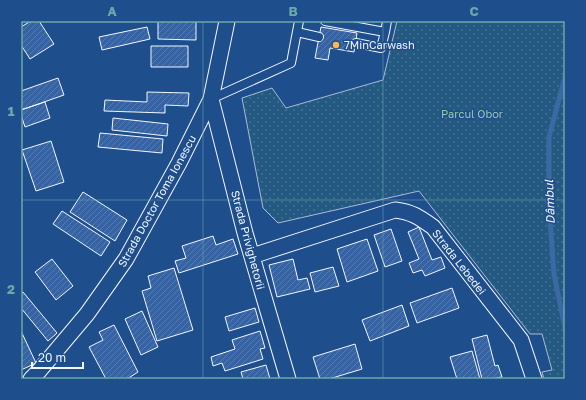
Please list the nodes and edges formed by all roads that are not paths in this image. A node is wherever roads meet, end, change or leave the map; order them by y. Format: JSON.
{"nodes":[{"id":1,"x":227,"y":21,"type":"edge"},
{"id":2,"x":299,"y":21,"type":"edge"},
{"id":3,"x":325,"y":21,"type":"edge"},
{"id":4,"x":387,"y":21,"type":"edge"},
{"id":5,"x":297,"y":32,"type":"junction"},
{"id":6,"x":384,"y":32,"type":"junction"},
{"id":7,"x":319,"y":37,"type":"dead end"},
{"id":8,"x":356,"y":43,"type":"dead end"},
{"id":9,"x":211,"y":99,"type":"junction"},
{"id":10,"x":252,"y":256,"type":"junction"},
{"id":11,"x":31,"y":379,"type":"edge"},
{"id":12,"x":288,"y":379,"type":"edge"},
{"id":13,"x":534,"y":379,"type":"edge"}],
"edges":[{"from":1,"to":9,"type":"street","name":"Strada Doctor Toma Ionescu"},
{"from":2,"to":5,"type":"lane"},
{"from":3,"to":6,"type":"lane"},
{"from":4,"to":6,"type":"lane"},
{"from":5,"to":7,"type":"lane"},
{"from":5,"to":9,"type":"lane"},
{"from":6,"to":8,"type":"lane"},
{"from":9,"to":10,"type":"street","name":"Strada Privighetorii"},
{"from":9,"to":11,"type":"street","name":"Strada Doctor Toma Ionescu"},
{"from":10,"to":12,"type":"street","name":"Strada Privighetorii"},
{"from":10,"to":13,"type":"street","name":"Strada Lebedei"}]}
